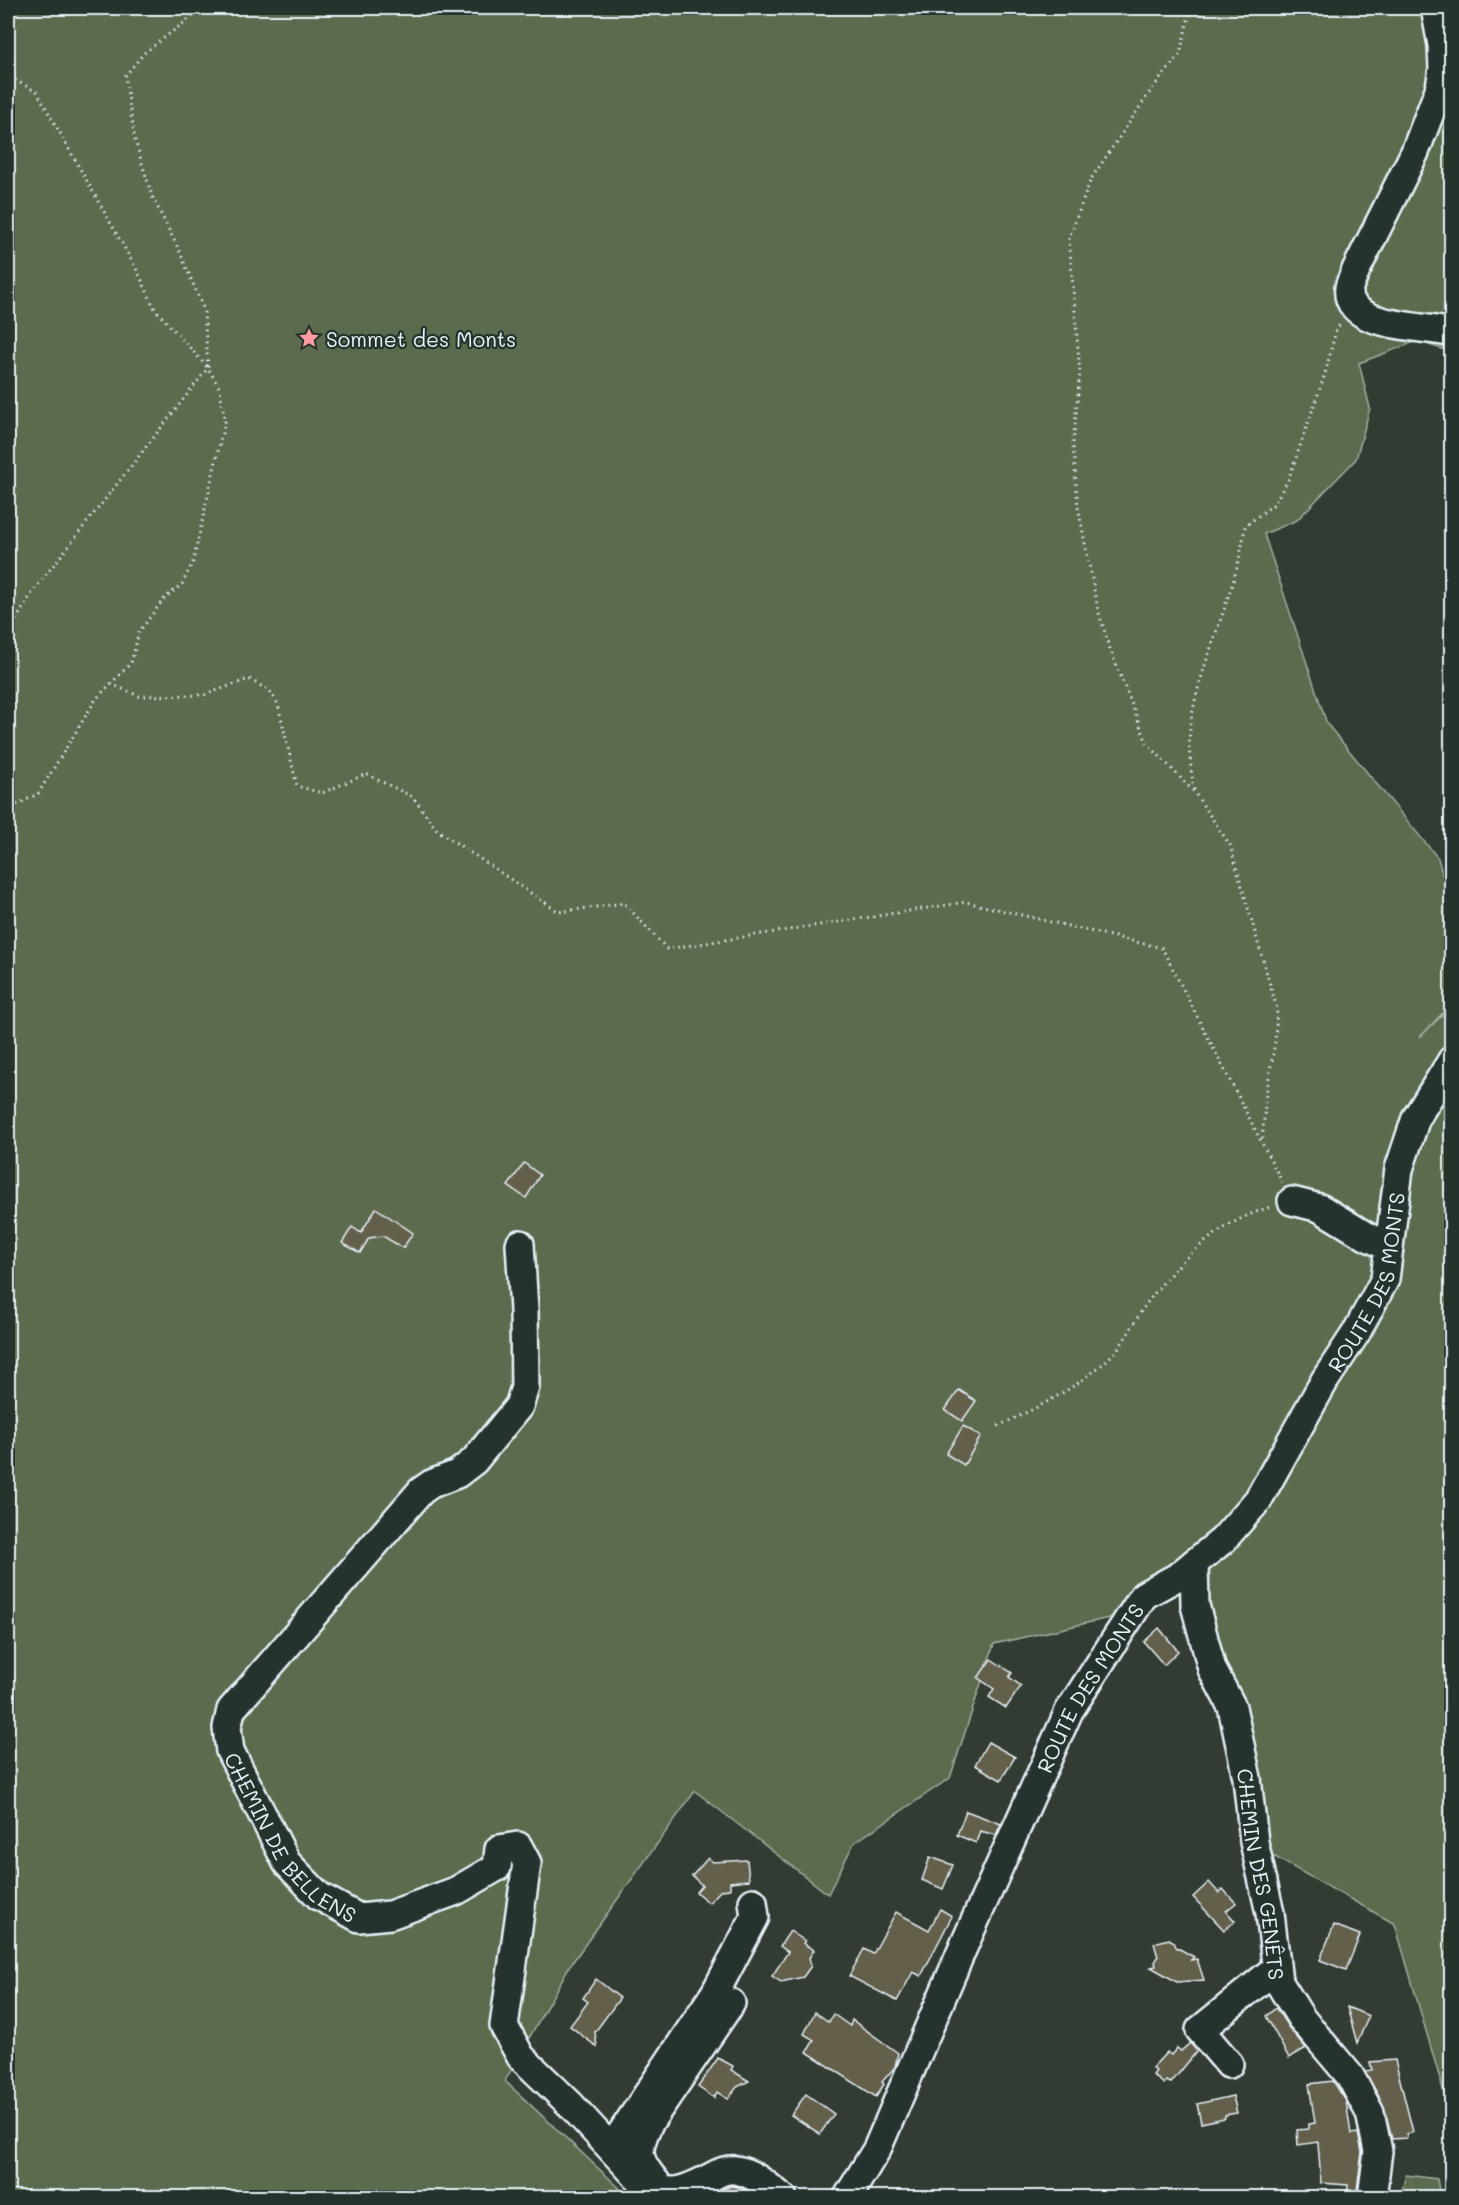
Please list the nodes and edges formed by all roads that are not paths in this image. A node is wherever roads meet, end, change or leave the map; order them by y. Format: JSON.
{"nodes":[{"id":1,"x":1435,"y":8,"type":"edge"},
{"id":2,"x":1452,"y":333,"type":"edge"},
{"id":3,"x":1452,"y":1060,"type":"edge"},
{"id":4,"x":1292,"y":1201,"type":"road end"},
{"id":5,"x":520,"y":1244,"type":"dead end"},
{"id":6,"x":1389,"y":1247,"type":"junction"},
{"id":7,"x":1194,"y":1563,"type":"junction"},
{"id":8,"x":753,"y":1902,"type":"dead end"},
{"id":9,"x":1275,"y":1969,"type":"junction"},
{"id":10,"x":731,"y":2003,"type":"dead end"},
{"id":11,"x":1229,"y":2064,"type":"dead end"},
{"id":12,"x":613,"y":2150,"type":"junction"},
{"id":13,"x":672,"y":2192,"type":"junction"},
{"id":14,"x":783,"y":2198,"type":"edge"},
{"id":15,"x":847,"y":2198,"type":"edge"},
{"id":16,"x":1372,"y":2198,"type":"edge"}],
"edges":[{"from":1,"to":2,"type":"street"},
{"from":3,"to":6,"type":"street","name":"ROUTE DES MONTS"},
{"from":4,"to":6,"type":"street"},
{"from":5,"to":12,"type":"street","name":"CHEMIN DE BELLENS"},
{"from":6,"to":7,"type":"street","name":"ROUTE DES MONTS"},
{"from":7,"to":9,"type":"street","name":"CHEMIN DES GENÊTS"},
{"from":7,"to":15,"type":"street","name":"ROUTE DES MONTS"},
{"from":8,"to":12,"type":"street"},
{"from":9,"to":11,"type":"street"},
{"from":9,"to":16,"type":"street","name":"CHEMIN DES GENÊTS"},
{"from":10,"to":13,"type":"street"},
{"from":12,"to":13,"type":"street","name":"CHEMIN DE BELLENS"},
{"from":13,"to":14,"type":"street"}]}
